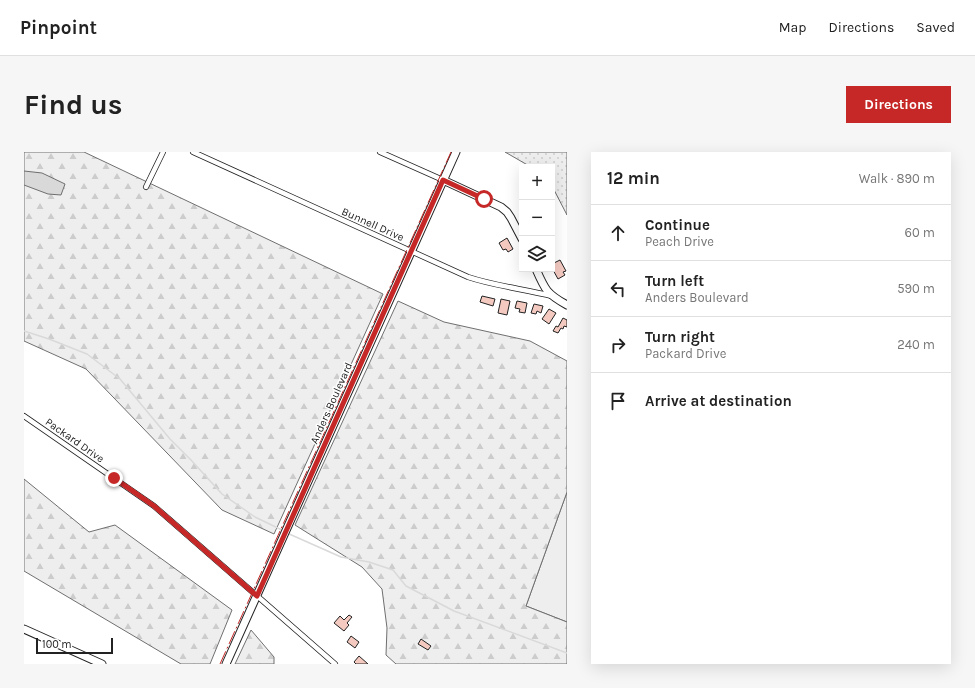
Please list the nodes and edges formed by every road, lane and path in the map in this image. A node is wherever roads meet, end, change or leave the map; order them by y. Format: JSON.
{"nodes":[{"id":1,"x":163,"y":152,"type":"edge"},
{"id":2,"x":193,"y":152,"type":"edge"},
{"id":3,"x":380,"y":152,"type":"edge"},
{"id":4,"x":456,"y":152,"type":"edge"},
{"id":5,"x":443,"y":180,"type":"junction"},
{"id":6,"x":146,"y":187,"type":"dead end"},
{"id":7,"x":520,"y":236,"type":"edge"},
{"id":8,"x":412,"y":251,"type":"junction"},
{"id":9,"x":537,"y":272,"type":"edge"},
{"id":10,"x":552,"y":296,"type":"junction"},
{"id":11,"x":567,"y":305,"type":"edge"},
{"id":12,"x":24,"y":416,"type":"edge"},
{"id":13,"x":257,"y":596,"type":"junction"},
{"id":14,"x":24,"y":629,"type":"edge"},
{"id":15,"x":102,"y":664,"type":"edge"},
{"id":16,"x":226,"y":664,"type":"edge"},
{"id":17,"x":335,"y":664,"type":"edge"}],
"edges":[{"from":1,"to":6,"type":"street"},
{"from":2,"to":8,"type":"street","name":"Bunnell Drive"},
{"from":3,"to":5,"type":"street"},
{"from":4,"to":5,"type":"street","name":"Anders Boulevard"},
{"from":5,"to":7,"type":"street"},
{"from":5,"to":8,"type":"street","name":"Anders Boulevard"},
{"from":8,"to":10,"type":"street","name":"Bunnell Drive"},
{"from":8,"to":13,"type":"street","name":"Anders Boulevard"},
{"from":9,"to":10,"type":"street"},
{"from":10,"to":11,"type":"street"},
{"from":12,"to":13,"type":"street","name":"Packard Drive"},
{"from":13,"to":16,"type":"street","name":"Anders Boulevard"},
{"from":13,"to":17,"type":"street","name":"Packard Drive"},
{"from":14,"to":15,"type":"street"}]}
